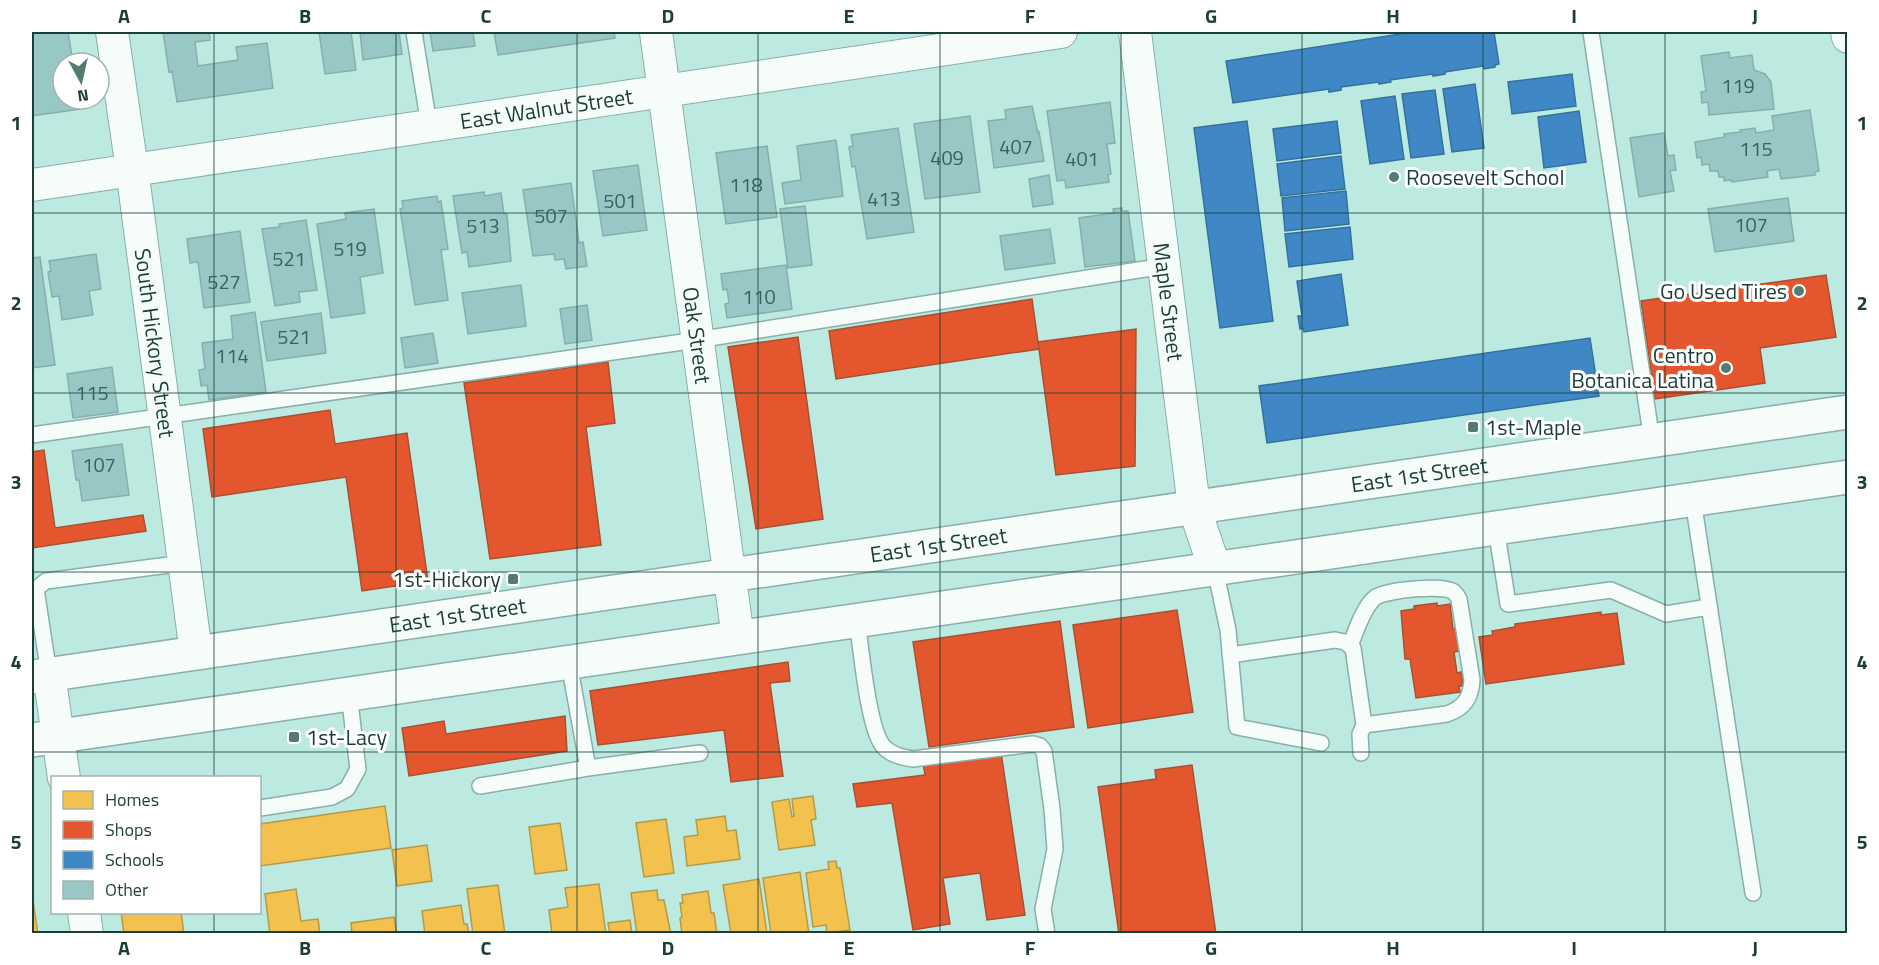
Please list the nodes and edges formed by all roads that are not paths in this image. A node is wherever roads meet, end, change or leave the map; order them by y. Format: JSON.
{"nodes":[{"id":1,"x":112,"y":32,"type":"edge"},
{"id":2,"x":414,"y":32,"type":"edge"},
{"id":3,"x":656,"y":32,"type":"edge"},
{"id":4,"x":1061,"y":32,"type":"edge"},
{"id":5,"x":1135,"y":32,"type":"edge"},
{"id":6,"x":1591,"y":32,"type":"edge"},
{"id":7,"x":1847,"y":32,"type":"edge"},
{"id":8,"x":1848,"y":37,"type":"edge"},
{"id":9,"x":664,"y":90,"type":"junction"},
{"id":10,"x":429,"y":125,"type":"junction"},
{"id":11,"x":132,"y":169,"type":"junction"},
{"id":12,"x":32,"y":185,"type":"edge"},
{"id":13,"x":1164,"y":266,"type":"junction"},
{"id":14,"x":698,"y":340,"type":"junction"},
{"id":15,"x":1848,"y":412,"type":"edge"},
{"id":16,"x":163,"y":415,"type":"junction"},
{"id":17,"x":32,"y":435,"type":"edge"},
{"id":18,"x":1652,"y":441,"type":"junction"},
{"id":19,"x":1848,"y":477,"type":"edge"},
{"id":20,"x":1693,"y":500,"type":"junction"},
{"id":21,"x":1194,"y":507,"type":"junction"},
{"id":22,"x":1496,"y":528,"type":"junction"},
{"id":23,"x":184,"y":563,"type":"junction"},
{"id":24,"x":1215,"y":569,"type":"junction"},
{"id":25,"x":729,"y":575,"type":"junction"},
{"id":26,"x":1709,"y":607,"type":"junction"},
{"id":27,"x":856,"y":621,"type":"junction"},
{"id":28,"x":738,"y":638,"type":"junction"},
{"id":29,"x":1350,"y":646,"type":"junction"},
{"id":30,"x":196,"y":653,"type":"junction"},
{"id":31,"x":1230,"y":655,"type":"junction"},
{"id":32,"x":569,"y":663,"type":"junction"},
{"id":33,"x":40,"y":675,"type":"edge"},
{"id":34,"x":349,"y":694,"type":"junction"},
{"id":35,"x":1364,"y":725,"type":"junction"},
{"id":36,"x":45,"y":738,"type":"edge"},
{"id":37,"x":1321,"y":743,"type":"dead end"},
{"id":38,"x":700,"y":753,"type":"dead end"},
{"id":39,"x":1361,"y":753,"type":"dead end"},
{"id":40,"x":588,"y":768,"type":"junction"},
{"id":41,"x":64,"y":776,"type":"edge"},
{"id":42,"x":480,"y":786,"type":"dead end"},
{"id":43,"x":261,"y":808,"type":"edge"},
{"id":44,"x":1753,"y":893,"type":"dead end"},
{"id":45,"x":84,"y":914,"type":"edge"},
{"id":46,"x":87,"y":933,"type":"edge"},
{"id":47,"x":1047,"y":933,"type":"edge"}],
"edges":[{"from":1,"to":11,"type":"street","name":"South Hickory Street"},
{"from":2,"to":10,"type":"lane"},
{"from":3,"to":9,"type":"street","name":"Oak Street"},
{"from":4,"to":9,"type":"street","name":"East Walnut Street"},
{"from":5,"to":13,"type":"street","name":"Maple Street"},
{"from":6,"to":18,"type":"lane"},
{"from":7,"to":8,"type":"street"},
{"from":9,"to":10,"type":"street","name":"East Walnut Street"},
{"from":9,"to":14,"type":"street","name":"Oak Street"},
{"from":10,"to":11,"type":"street","name":"East Walnut Street"},
{"from":11,"to":12,"type":"street","name":"East Walnut Street"},
{"from":11,"to":16,"type":"street","name":"South Hickory Street"},
{"from":13,"to":14,"type":"lane"},
{"from":13,"to":21,"type":"street","name":"Maple Street"},
{"from":14,"to":16,"type":"lane"},
{"from":14,"to":25,"type":"street","name":"Oak Street"},
{"from":15,"to":18,"type":"main road","name":"East 1st Street"},
{"from":16,"to":17,"type":"lane"},
{"from":16,"to":23,"type":"street","name":"South Hickory Street"},
{"from":18,"to":21,"type":"main road","name":"East 1st Street"},
{"from":19,"to":20,"type":"main road"},
{"from":20,"to":22,"type":"main road"},
{"from":20,"to":26,"type":"lane"},
{"from":21,"to":24,"type":"street","name":"Maple Street"},
{"from":21,"to":25,"type":"main road","name":"East 1st Street"},
{"from":22,"to":24,"type":"main road"},
{"from":22,"to":26,"type":"lane"},
{"from":23,"to":30,"type":"street","name":"South Hickory Street"},
{"from":23,"to":33,"type":"lane"},
{"from":24,"to":27,"type":"main road"},
{"from":24,"to":31,"type":"lane"},
{"from":25,"to":28,"type":"street","name":"Oak Street"},
{"from":25,"to":30,"type":"main road","name":"East 1st Street"},
{"from":26,"to":44,"type":"lane"},
{"from":27,"to":28,"type":"main road"},
{"from":27,"to":47,"type":"lane"},
{"from":28,"to":32,"type":"main road"},
{"from":29,"to":31,"type":"lane"},
{"from":29,"to":35,"type":"lane"},
{"from":29,"to":35,"type":"lane"},
{"from":30,"to":33,"type":"main road","name":"East 1st Street"},
{"from":31,"to":37,"type":"lane"},
{"from":32,"to":34,"type":"main road"},
{"from":32,"to":40,"type":"lane"},
{"from":33,"to":36,"type":"street"},
{"from":34,"to":36,"type":"main road"},
{"from":34,"to":43,"type":"lane"},
{"from":35,"to":39,"type":"lane"},
{"from":36,"to":41,"type":"street"},
{"from":38,"to":40,"type":"lane"},
{"from":40,"to":42,"type":"lane"},
{"from":45,"to":46,"type":"street"}]}
